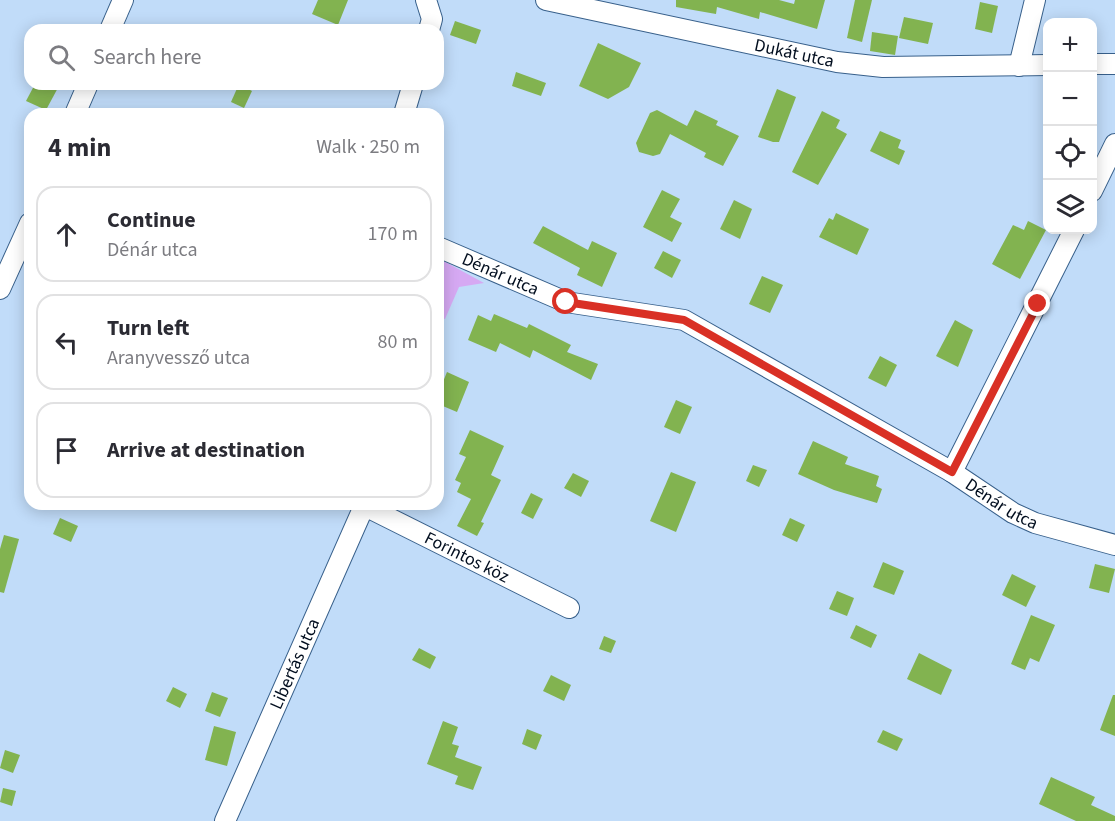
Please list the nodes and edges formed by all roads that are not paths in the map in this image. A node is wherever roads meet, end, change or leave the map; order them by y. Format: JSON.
{"nodes":[{"id":1,"x":123,"y":0,"type":"edge"},
{"id":2,"x":426,"y":0,"type":"edge"},
{"id":3,"x":546,"y":0,"type":"edge"},
{"id":4,"x":1035,"y":0,"type":"edge"},
{"id":5,"x":113,"y":24,"type":"edge"},
{"id":6,"x":431,"y":24,"type":"edge"},
{"id":7,"x":1097,"y":64,"type":"edge"},
{"id":8,"x":1115,"y":64,"type":"edge"},
{"id":9,"x":1043,"y":65,"type":"edge"},
{"id":10,"x":1019,"y":66,"type":"junction"},
{"id":11,"x":85,"y":90,"type":"edge"},
{"id":12,"x":411,"y":90,"type":"edge"},
{"id":13,"x":78,"y":108,"type":"edge"},
{"id":14,"x":406,"y":108,"type":"edge"},
{"id":15,"x":1115,"y":144,"type":"edge"},
{"id":16,"x":1097,"y":181,"type":"edge"},
{"id":17,"x":1072,"y":234,"type":"edge"},
{"id":18,"x":24,"y":236,"type":"edge"},
{"id":19,"x":444,"y":250,"type":"edge"},
{"id":20,"x":0,"y":289,"type":"edge"},
{"id":21,"x":952,"y":472,"type":"junction"},
{"id":22,"x":363,"y":510,"type":"edge"},
{"id":23,"x":375,"y":510,"type":"edge"},
{"id":24,"x":1115,"y":545,"type":"edge"},
{"id":25,"x":569,"y":608,"type":"dead end"},
{"id":26,"x":225,"y":821,"type":"edge"}],
"edges":[{"from":1,"to":5,"type":"street"},
{"from":2,"to":6,"type":"street"},
{"from":3,"to":10,"type":"street","name":"Dukát utca"},
{"from":4,"to":10,"type":"street"},
{"from":7,"to":8,"type":"street"},
{"from":9,"to":10,"type":"street","name":"Dukát utca"},
{"from":11,"to":13,"type":"street"},
{"from":12,"to":14,"type":"street"},
{"from":15,"to":16,"type":"street"},
{"from":17,"to":21,"type":"street"},
{"from":18,"to":20,"type":"street"},
{"from":19,"to":21,"type":"street","name":"Dénár utca"},
{"from":21,"to":24,"type":"street","name":"Dénár utca"},
{"from":22,"to":26,"type":"street","name":"Libertás utca"},
{"from":23,"to":25,"type":"street","name":"Forintos köz"}]}
